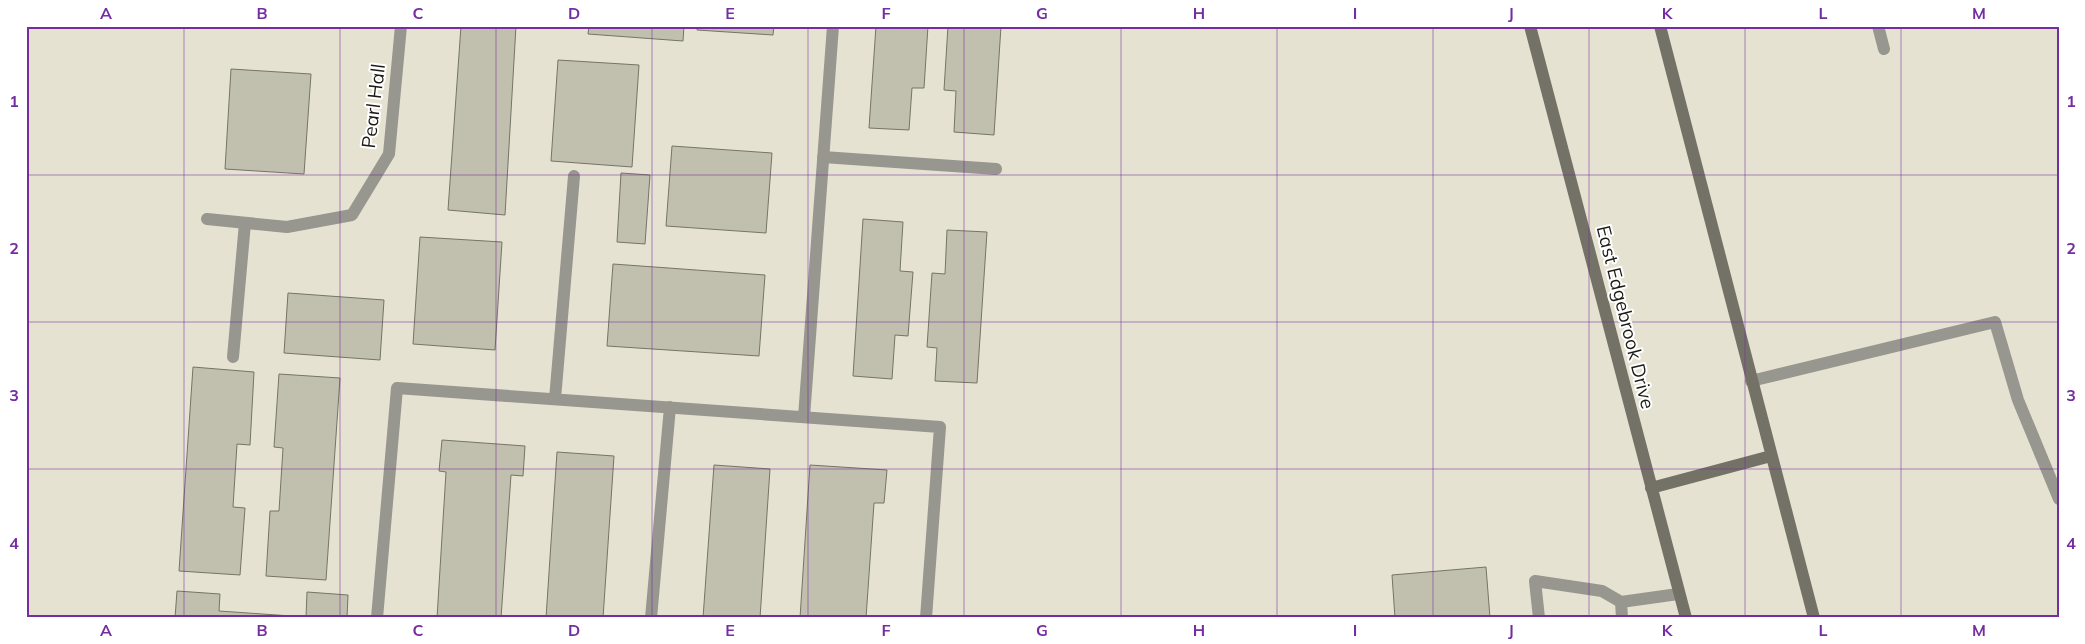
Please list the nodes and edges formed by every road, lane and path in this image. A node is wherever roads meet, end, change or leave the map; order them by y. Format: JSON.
{"nodes":[{"id":1,"x":401,"y":26,"type":"edge"},
{"id":2,"x":833,"y":26,"type":"edge"},
{"id":3,"x":1530,"y":26,"type":"edge"},
{"id":4,"x":1660,"y":26,"type":"edge"},
{"id":5,"x":1878,"y":26,"type":"edge"},
{"id":6,"x":1884,"y":49,"type":"dead end"},
{"id":7,"x":823,"y":156,"type":"junction"},
{"id":8,"x":996,"y":168,"type":"dead end"},
{"id":9,"x":574,"y":176,"type":"dead end"},
{"id":10,"x":207,"y":219,"type":"dead end"},
{"id":11,"x":245,"y":223,"type":"junction"},
{"id":12,"x":233,"y":357,"type":"dead end"},
{"id":13,"x":1751,"y":381,"type":"junction"},
{"id":14,"x":555,"y":399,"type":"junction"},
{"id":15,"x":670,"y":407,"type":"junction"},
{"id":16,"x":804,"y":417,"type":"junction"},
{"id":17,"x":1771,"y":456,"type":"junction"},
{"id":18,"x":1651,"y":488,"type":"junction"},
{"id":19,"x":2059,"y":499,"type":"edge"},
{"id":20,"x":1678,"y":594,"type":"junction"},
{"id":21,"x":1621,"y":602,"type":"junction"},
{"id":22,"x":377,"y":618,"type":"edge"},
{"id":23,"x":650,"y":618,"type":"edge"},
{"id":24,"x":926,"y":618,"type":"edge"},
{"id":25,"x":1539,"y":618,"type":"edge"},
{"id":26,"x":1622,"y":618,"type":"edge"},
{"id":27,"x":1686,"y":618,"type":"edge"},
{"id":28,"x":1814,"y":618,"type":"edge"}],
"edges":[{"from":1,"to":11,"type":"street","name":"Pearl Hall"},
{"from":2,"to":7,"type":"street"},
{"from":3,"to":18,"type":"main road","name":"East Edgebrook Drive"},
{"from":4,"to":13,"type":"main road"},
{"from":5,"to":6,"type":"street"},
{"from":7,"to":8,"type":"street"},
{"from":7,"to":16,"type":"street"},
{"from":9,"to":14,"type":"street"},
{"from":10,"to":11,"type":"street","name":"Pearl Hall"},
{"from":11,"to":12,"type":"street"},
{"from":13,"to":17,"type":"main road"},
{"from":13,"to":19,"type":"street"},
{"from":14,"to":15,"type":"street"},
{"from":14,"to":22,"type":"street"},
{"from":15,"to":16,"type":"street"},
{"from":15,"to":23,"type":"street"},
{"from":16,"to":24,"type":"street"},
{"from":17,"to":18,"type":"main road"},
{"from":17,"to":28,"type":"main road"},
{"from":18,"to":20,"type":"main road","name":"East Edgebrook Drive"},
{"from":20,"to":21,"type":"street"},
{"from":20,"to":27,"type":"main road","name":"East Edgebrook Drive"},
{"from":21,"to":25,"type":"street"},
{"from":21,"to":26,"type":"street"}]}
